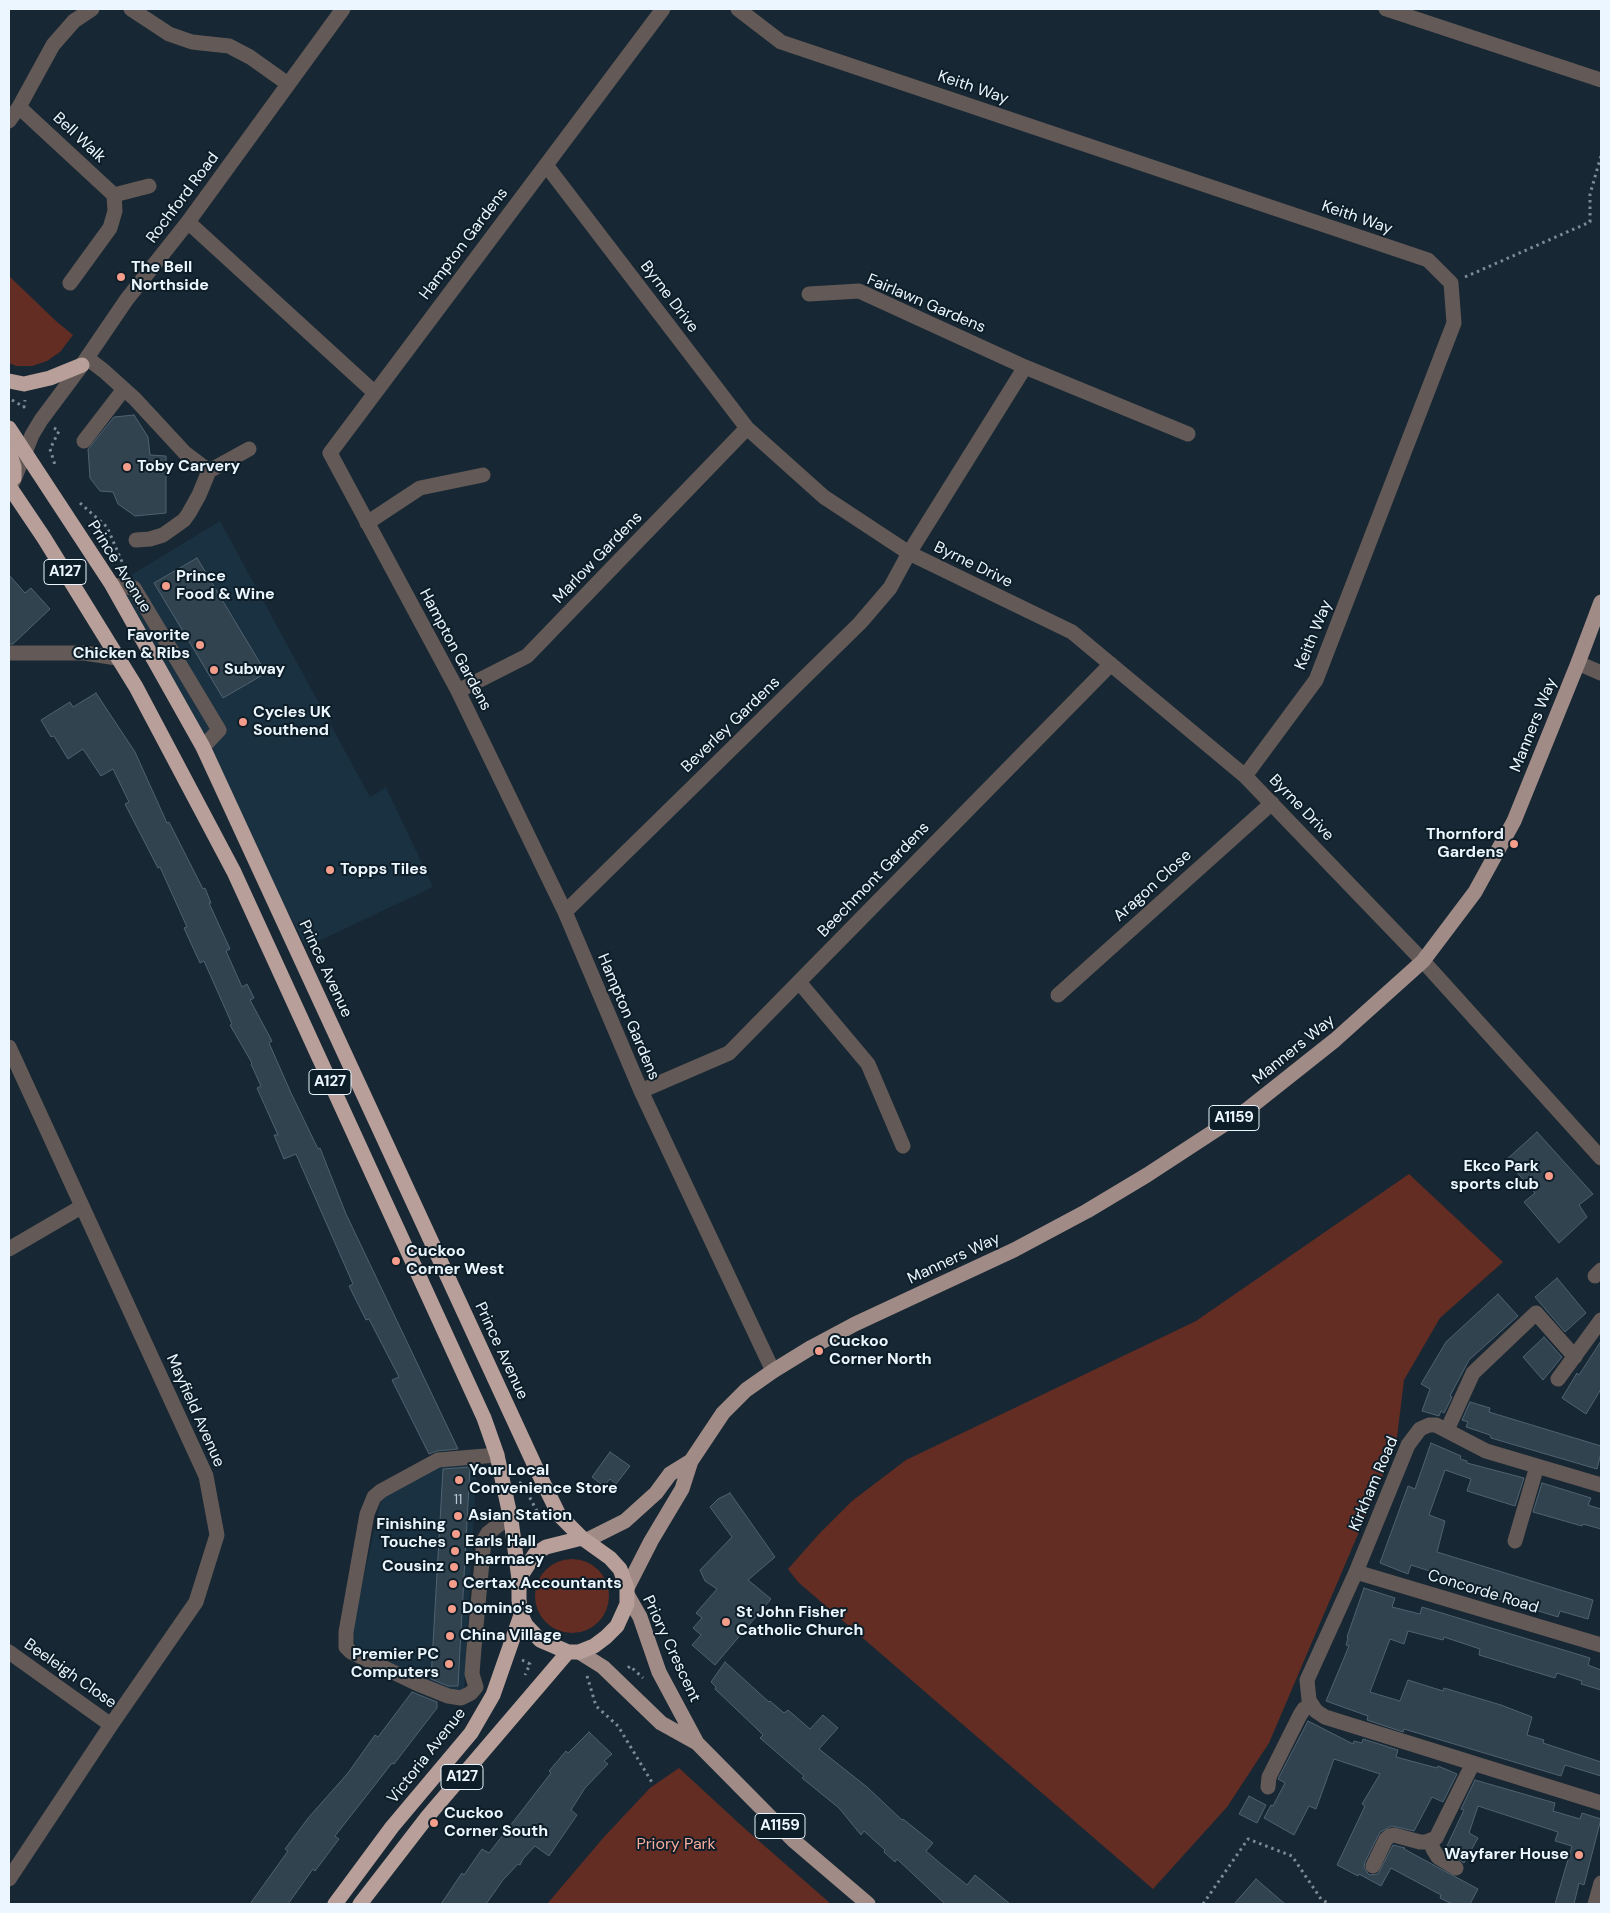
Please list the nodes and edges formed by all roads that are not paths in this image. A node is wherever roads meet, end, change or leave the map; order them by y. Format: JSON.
{"nodes":[{"id":1,"x":92,"y":9,"type":"edge"},
{"id":2,"x":132,"y":9,"type":"edge"},
{"id":3,"x":343,"y":9,"type":"edge"},
{"id":4,"x":663,"y":9,"type":"edge"},
{"id":5,"x":738,"y":9,"type":"edge"},
{"id":6,"x":1386,"y":9,"type":"edge"},
{"id":7,"x":1601,"y":80,"type":"edge"},
{"id":8,"x":288,"y":84,"type":"junction"},
{"id":9,"x":19,"y":108,"type":"junction"},
{"id":10,"x":9,"y":121,"type":"edge"},
{"id":11,"x":546,"y":165,"type":"junction"},
{"id":12,"x":149,"y":186,"type":"dead end"},
{"id":13,"x":114,"y":195,"type":"junction"},
{"id":14,"x":188,"y":222,"type":"junction"},
{"id":15,"x":70,"y":283,"type":"dead end"},
{"id":16,"x":808,"y":294,"type":"dead end"},
{"id":17,"x":84,"y":361,"type":"junction"},
{"id":18,"x":1025,"y":367,"type":"junction"},
{"id":19,"x":9,"y":381,"type":"edge"},
{"id":20,"x":124,"y":389,"type":"junction"},
{"id":21,"x":375,"y":393,"type":"junction"},
{"id":22,"x":9,"y":428,"type":"edge"},
{"id":23,"x":747,"y":428,"type":"junction"},
{"id":24,"x":1188,"y":434,"type":"dead end"},
{"id":25,"x":84,"y":441,"type":"dead end"},
{"id":26,"x":249,"y":449,"type":"dead end"},
{"id":27,"x":9,"y":451,"type":"edge"},
{"id":28,"x":25,"y":451,"type":"junction"},
{"id":29,"x":209,"y":471,"type":"junction"},
{"id":30,"x":483,"y":475,"type":"dead end"},
{"id":31,"x":11,"y":486,"type":"edge"},
{"id":32,"x":367,"y":523,"type":"junction"},
{"id":33,"x":136,"y":540,"type":"dead end"},
{"id":34,"x":909,"y":553,"type":"junction"},
{"id":35,"x":112,"y":585,"type":"junction"},
{"id":36,"x":1601,"y":602,"type":"edge"},
{"id":37,"x":9,"y":653,"type":"edge"},
{"id":38,"x":117,"y":658,"type":"junction"},
{"id":39,"x":1111,"y":664,"type":"junction"},
{"id":40,"x":1578,"y":664,"type":"junction"},
{"id":41,"x":1601,"y":673,"type":"edge"},
{"id":42,"x":458,"y":691,"type":"junction"},
{"id":43,"x":203,"y":747,"type":"junction"},
{"id":44,"x":1245,"y":776,"type":"junction"},
{"id":45,"x":1272,"y":803,"type":"junction"},
{"id":46,"x":565,"y":912,"type":"junction"},
{"id":47,"x":1423,"y":960,"type":"junction"},
{"id":48,"x":799,"y":982,"type":"junction"},
{"id":49,"x":1058,"y":995,"type":"dead end"},
{"id":50,"x":9,"y":1047,"type":"edge"},
{"id":51,"x":641,"y":1091,"type":"junction"},
{"id":52,"x":903,"y":1146,"type":"dead end"},
{"id":53,"x":1601,"y":1158,"type":"edge"},
{"id":54,"x":82,"y":1207,"type":"junction"},
{"id":55,"x":9,"y":1248,"type":"edge"},
{"id":56,"x":1601,"y":1320,"type":"edge"},
{"id":57,"x":1575,"y":1357,"type":"junction"},
{"id":58,"x":773,"y":1370,"type":"junction"},
{"id":59,"x":1558,"y":1379,"type":"dead end"},
{"id":60,"x":1447,"y":1430,"type":"junction"},
{"id":61,"x":497,"y":1455,"type":"junction"},
{"id":62,"x":691,"y":1461,"type":"junction"},
{"id":63,"x":1537,"y":1466,"type":"junction"},
{"id":64,"x":1601,"y":1485,"type":"edge"},
{"id":65,"x":512,"y":1520,"type":"junction"},
{"id":66,"x":585,"y":1539,"type":"junction"},
{"id":67,"x":1515,"y":1541,"type":"dead end"},
{"id":68,"x":1356,"y":1572,"type":"junction"},
{"id":69,"x":519,"y":1579,"type":"junction"},
{"id":70,"x":628,"y":1592,"type":"junction"},
{"id":71,"x":521,"y":1615,"type":"junction"},
{"id":72,"x":1601,"y":1645,"type":"edge"},
{"id":73,"x":9,"y":1652,"type":"edge"},
{"id":74,"x":573,"y":1652,"type":"junction"},
{"id":75,"x":476,"y":1687,"type":"junction"},
{"id":76,"x":493,"y":1695,"type":"junction"},
{"id":77,"x":1312,"y":1705,"type":"junction"},
{"id":78,"x":111,"y":1725,"type":"junction"},
{"id":79,"x":697,"y":1743,"type":"junction"},
{"id":80,"x":1473,"y":1763,"type":"junction"},
{"id":81,"x":1268,"y":1787,"type":"dead end"},
{"id":82,"x":1601,"y":1803,"type":"edge"},
{"id":83,"x":1431,"y":1841,"type":"junction"},
{"id":84,"x":1373,"y":1866,"type":"dead end"},
{"id":85,"x":1456,"y":1868,"type":"dead end"},
{"id":86,"x":9,"y":1879,"type":"edge"},
{"id":87,"x":1601,"y":1884,"type":"edge"},
{"id":88,"x":335,"y":1904,"type":"edge"},
{"id":89,"x":360,"y":1904,"type":"edge"},
{"id":90,"x":868,"y":1904,"type":"edge"},
{"id":91,"x":1595,"y":1904,"type":"edge"}],
"edges":[{"from":1,"to":9,"type":"street"},
{"from":2,"to":8,"type":"street"},
{"from":3,"to":8,"type":"street","name":"Rochford Road"},
{"from":4,"to":11,"type":"street","name":"Hampton Gardens"},
{"from":5,"to":44,"type":"street","name":"Keith Way"},
{"from":6,"to":7,"type":"street"},
{"from":8,"to":14,"type":"street","name":"Rochford Road"},
{"from":9,"to":10,"type":"street"},
{"from":9,"to":13,"type":"street","name":"Bell Walk"},
{"from":11,"to":21,"type":"street","name":"Hampton Gardens"},
{"from":11,"to":23,"type":"street","name":"Byrne Drive"},
{"from":12,"to":13,"type":"street"},
{"from":13,"to":15,"type":"street"},
{"from":14,"to":17,"type":"street","name":"Rochford Road"},
{"from":14,"to":21,"type":"street"},
{"from":16,"to":18,"type":"street","name":"Fairlawn Gardens"},
{"from":17,"to":19,"type":"highway"},
{"from":17,"to":20,"type":"street"},
{"from":17,"to":28,"type":"street","name":"Rochford Road"},
{"from":18,"to":24,"type":"street","name":"Fairlawn Gardens"},
{"from":18,"to":34,"type":"street"},
{"from":20,"to":25,"type":"street"},
{"from":20,"to":29,"type":"street"},
{"from":21,"to":32,"type":"street","name":"Hampton Gardens"},
{"from":22,"to":28,"type":"highway","name":"Prince Avenue","number":"A127"},
{"from":23,"to":34,"type":"street","name":"Byrne Drive"},
{"from":23,"to":42,"type":"street","name":"Marlow Gardens"},
{"from":26,"to":29,"type":"street"},
{"from":27,"to":31,"type":"highway","number":"A127"},
{"from":28,"to":31,"type":"street","name":"Rochford Road"},
{"from":28,"to":35,"type":"highway","name":"Prince Avenue","number":"A127"},
{"from":29,"to":33,"type":"street"},
{"from":30,"to":32,"type":"street"},
{"from":31,"to":38,"type":"highway","number":"A127"},
{"from":32,"to":42,"type":"street","name":"Hampton Gardens"},
{"from":34,"to":39,"type":"street","name":"Byrne Drive"},
{"from":34,"to":46,"type":"street","name":"Beverley Gardens"},
{"from":35,"to":43,"type":"highway","name":"Prince Avenue","number":"A127"},
{"from":35,"to":43,"type":"street"},
{"from":36,"to":40,"type":"main road","name":"Manners Way","number":"A1159"},
{"from":37,"to":38,"type":"street"},
{"from":38,"to":61,"type":"highway","number":"A127"},
{"from":39,"to":44,"type":"street","name":"Byrne Drive"},
{"from":39,"to":48,"type":"street","name":"Beechmont Gardens"},
{"from":40,"to":41,"type":"street"},
{"from":40,"to":47,"type":"main road","name":"Manners Way","number":"A1159"},
{"from":42,"to":46,"type":"street","name":"Hampton Gardens"},
{"from":43,"to":66,"type":"highway","name":"Prince Avenue","number":"A127"},
{"from":44,"to":45,"type":"street","name":"Byrne Drive"},
{"from":45,"to":47,"type":"street","name":"Byrne Drive"},
{"from":45,"to":49,"type":"street","name":"Aragon Close"},
{"from":46,"to":51,"type":"street","name":"Hampton Gardens"},
{"from":47,"to":53,"type":"street"},
{"from":47,"to":58,"type":"main road","name":"Manners Way","number":"A1159"},
{"from":48,"to":51,"type":"street","name":"Beechmont Gardens"},
{"from":48,"to":52,"type":"street"},
{"from":50,"to":54,"type":"street","name":"Mayfield Avenue"},
{"from":51,"to":58,"type":"street","name":"Hampton Gardens"},
{"from":54,"to":55,"type":"street"},
{"from":54,"to":78,"type":"street","name":"Mayfield Avenue"},
{"from":56,"to":57,"type":"street"},
{"from":57,"to":59,"type":"street"},
{"from":57,"to":60,"type":"street"},
{"from":58,"to":62,"type":"main road","name":"Manners Way","number":"A1159"},
{"from":60,"to":63,"type":"street","name":"Kirkham Road"},
{"from":60,"to":68,"type":"street","name":"Kirkham Road"},
{"from":61,"to":65,"type":"highway","number":"A127"},
{"from":61,"to":75,"type":"street"},
{"from":62,"to":66,"type":"main road","name":"Manners Way","number":"A1159"},
{"from":62,"to":70,"type":"main road","name":"Manners Way","number":"A1159"},
{"from":63,"to":64,"type":"street","name":"Kirkham Road"},
{"from":63,"to":67,"type":"street"},
{"from":65,"to":69,"type":"highway","number":"A127"},
{"from":65,"to":75,"type":"street"},
{"from":66,"to":69,"type":"highway"},
{"from":66,"to":70,"type":"highway"},
{"from":68,"to":72,"type":"street","name":"Concorde Road"},
{"from":68,"to":77,"type":"street","name":"Kirkham Road"},
{"from":69,"to":71,"type":"highway"},
{"from":70,"to":74,"type":"highway"},
{"from":70,"to":79,"type":"main road","name":"Priory Crescent","number":"A1159"},
{"from":71,"to":74,"type":"highway"},
{"from":71,"to":76,"type":"highway","name":"Victoria Avenue","number":"A127"},
{"from":73,"to":78,"type":"street","name":"Beeleigh Close"},
{"from":74,"to":79,"type":"main road","name":"Priory Crescent","number":"A1159"},
{"from":74,"to":89,"type":"highway","number":"A127"},
{"from":75,"to":76,"type":"street"},
{"from":76,"to":88,"type":"highway","name":"Victoria Avenue","number":"A127"},
{"from":77,"to":80,"type":"street"},
{"from":77,"to":81,"type":"street"},
{"from":78,"to":86,"type":"street","name":"Mayfield Avenue"},
{"from":79,"to":90,"type":"main road","name":"Priory Crescent","number":"A1159"},
{"from":80,"to":82,"type":"street"},
{"from":80,"to":83,"type":"street"},
{"from":83,"to":84,"type":"street"},
{"from":83,"to":85,"type":"street"},
{"from":87,"to":91,"type":"street"}]}
